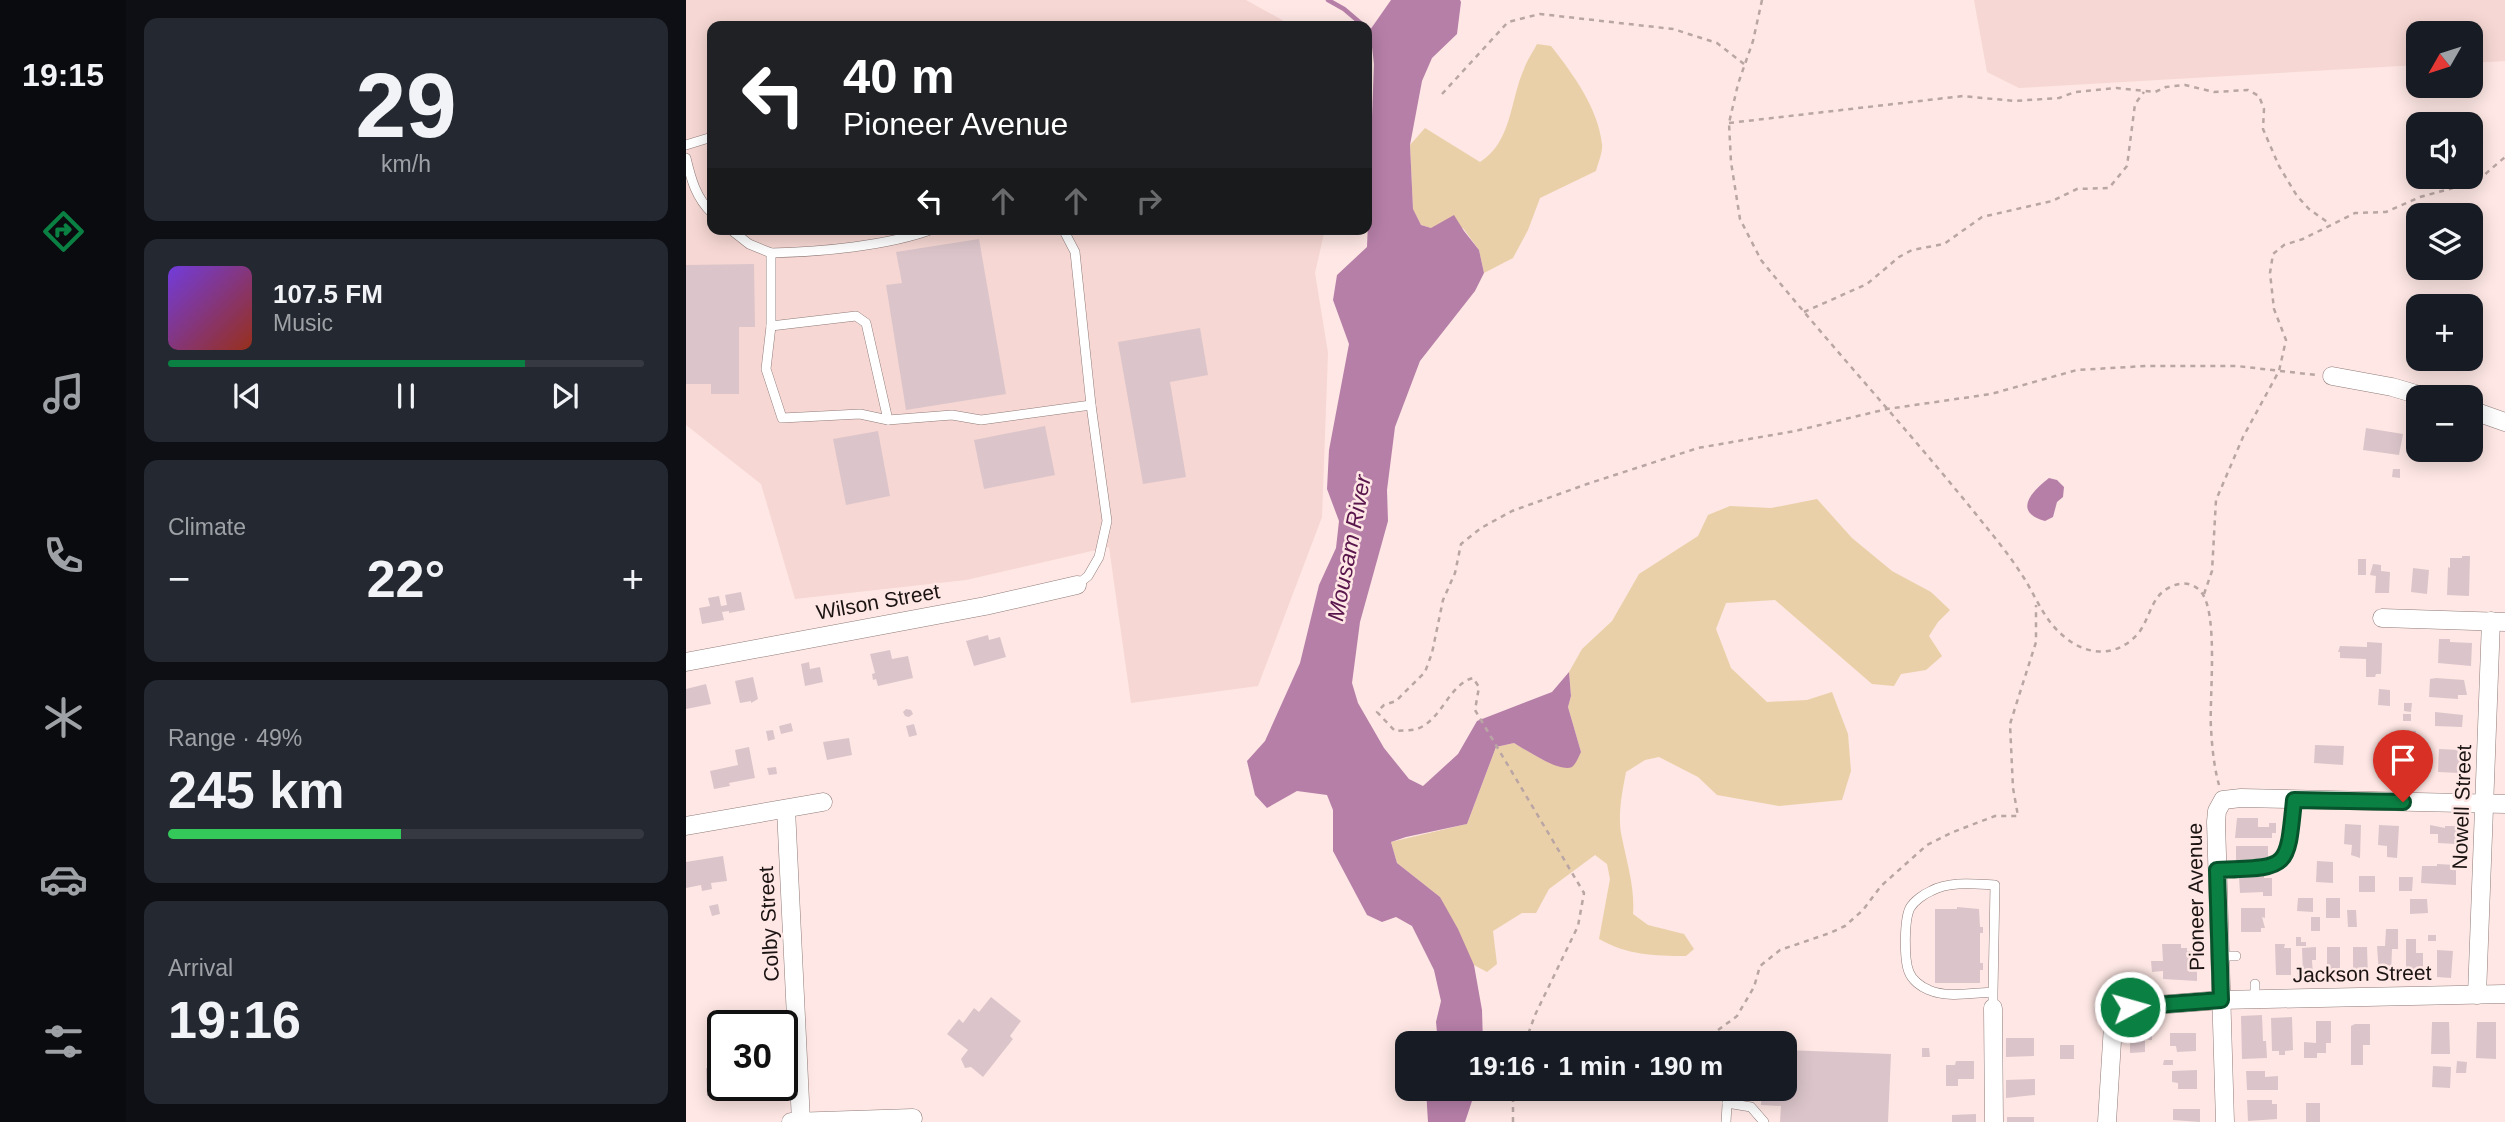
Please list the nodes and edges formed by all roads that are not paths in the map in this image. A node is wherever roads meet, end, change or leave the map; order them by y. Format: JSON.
{"nodes":[{"id":1,"x":707,"y":139,"type":"edge"},
{"id":2,"x":686,"y":145,"type":"edge"},
{"id":3,"x":686,"y":158,"type":"edge"},
{"id":4,"x":707,"y":208,"type":"edge"},
{"id":5,"x":738,"y":235,"type":"edge"},
{"id":6,"x":916,"y":235,"type":"edge"},
{"id":7,"x":1066,"y":235,"type":"edge"},
{"id":8,"x":771,"y":253,"type":"junction"},
{"id":9,"x":771,"y":326,"type":"junction"},
{"id":10,"x":2332,"y":376,"type":"road end"},
{"id":11,"x":2406,"y":391,"type":"edge"},
{"id":12,"x":1091,"y":405,"type":"junction"},
{"id":13,"x":2483,"y":414,"type":"edge"},
{"id":14,"x":888,"y":420,"type":"junction"},
{"id":15,"x":2505,"y":422,"type":"edge"},
{"id":16,"x":1077,"y":585,"type":"joint"},
{"id":17,"x":2382,"y":618,"type":"dead end"},
{"id":18,"x":2498,"y":622,"type":"edge"},
{"id":19,"x":686,"y":662,"type":"edge"},
{"id":20,"x":2294,"y":800,"type":"junction"},
{"id":21,"x":823,"y":802,"type":"dead end"},
{"id":22,"x":2485,"y":804,"type":"junction"},
{"id":23,"x":2505,"y":804,"type":"edge"},
{"id":24,"x":786,"y":809,"type":"junction"},
{"id":25,"x":686,"y":826,"type":"edge"},
{"id":26,"x":2217,"y":870,"type":"junction"},
{"id":27,"x":2477,"y":995,"type":"junction"},
{"id":28,"x":2505,"y":995,"type":"edge"},
{"id":29,"x":1993,"y":1000,"type":"junction"},
{"id":30,"x":2221,"y":1000,"type":"junction"},
{"id":31,"x":1727,"y":1103,"type":"joint"},
{"id":32,"x":913,"y":1118,"type":"dead end"},
{"id":33,"x":791,"y":1122,"type":"edge"},
{"id":34,"x":801,"y":1122,"type":"edge"},
{"id":35,"x":1726,"y":1122,"type":"edge"},
{"id":36,"x":1764,"y":1122,"type":"edge"},
{"id":37,"x":1994,"y":1122,"type":"edge"},
{"id":38,"x":2107,"y":1122,"type":"edge"},
{"id":39,"x":2225,"y":1122,"type":"edge"}],
"edges":[{"from":1,"to":2,"type":"lane"},
{"from":3,"to":4,"type":"lane"},
{"from":5,"to":8,"type":"lane"},
{"from":6,"to":8,"type":"lane"},
{"from":7,"to":12,"type":"lane"},
{"from":8,"to":9,"type":"lane"},
{"from":9,"to":14,"type":"lane"},
{"from":9,"to":14,"type":"lane"},
{"from":10,"to":11,"type":"street"},
{"from":12,"to":14,"type":"lane"},
{"from":12,"to":16,"type":"lane"},
{"from":13,"to":15,"type":"street"},
{"from":16,"to":19,"type":"street","name":"Wilson Street"},
{"from":17,"to":18,"type":"street"},
{"from":18,"to":22,"type":"street","name":"Nowell Street"},
{"from":20,"to":22,"type":"street"},
{"from":20,"to":26,"type":"lane"},
{"from":20,"to":26,"type":"street","name":"Pioneer Avenue"},
{"from":21,"to":24,"type":"street"},
{"from":22,"to":23,"type":"street"},
{"from":22,"to":27,"type":"street","name":"Nowell Street"},
{"from":24,"to":25,"type":"street"},
{"from":24,"to":34,"type":"street","name":"Colby Street"},
{"from":26,"to":30,"type":"street","name":"Pioneer Avenue"},
{"from":27,"to":28,"type":"street","name":"Jackson Street"},
{"from":27,"to":30,"type":"street","name":"Jackson Street"},
{"from":29,"to":29,"type":"lane"},
{"from":29,"to":37,"type":"street"},
{"from":30,"to":38,"type":"street","name":"Jackson Street"},
{"from":30,"to":39,"type":"street","name":"Pioneer Avenue"},
{"from":31,"to":35,"type":"lane"},
{"from":31,"to":36,"type":"lane"},
{"from":32,"to":34,"type":"street"},
{"from":33,"to":34,"type":"street"}]}
